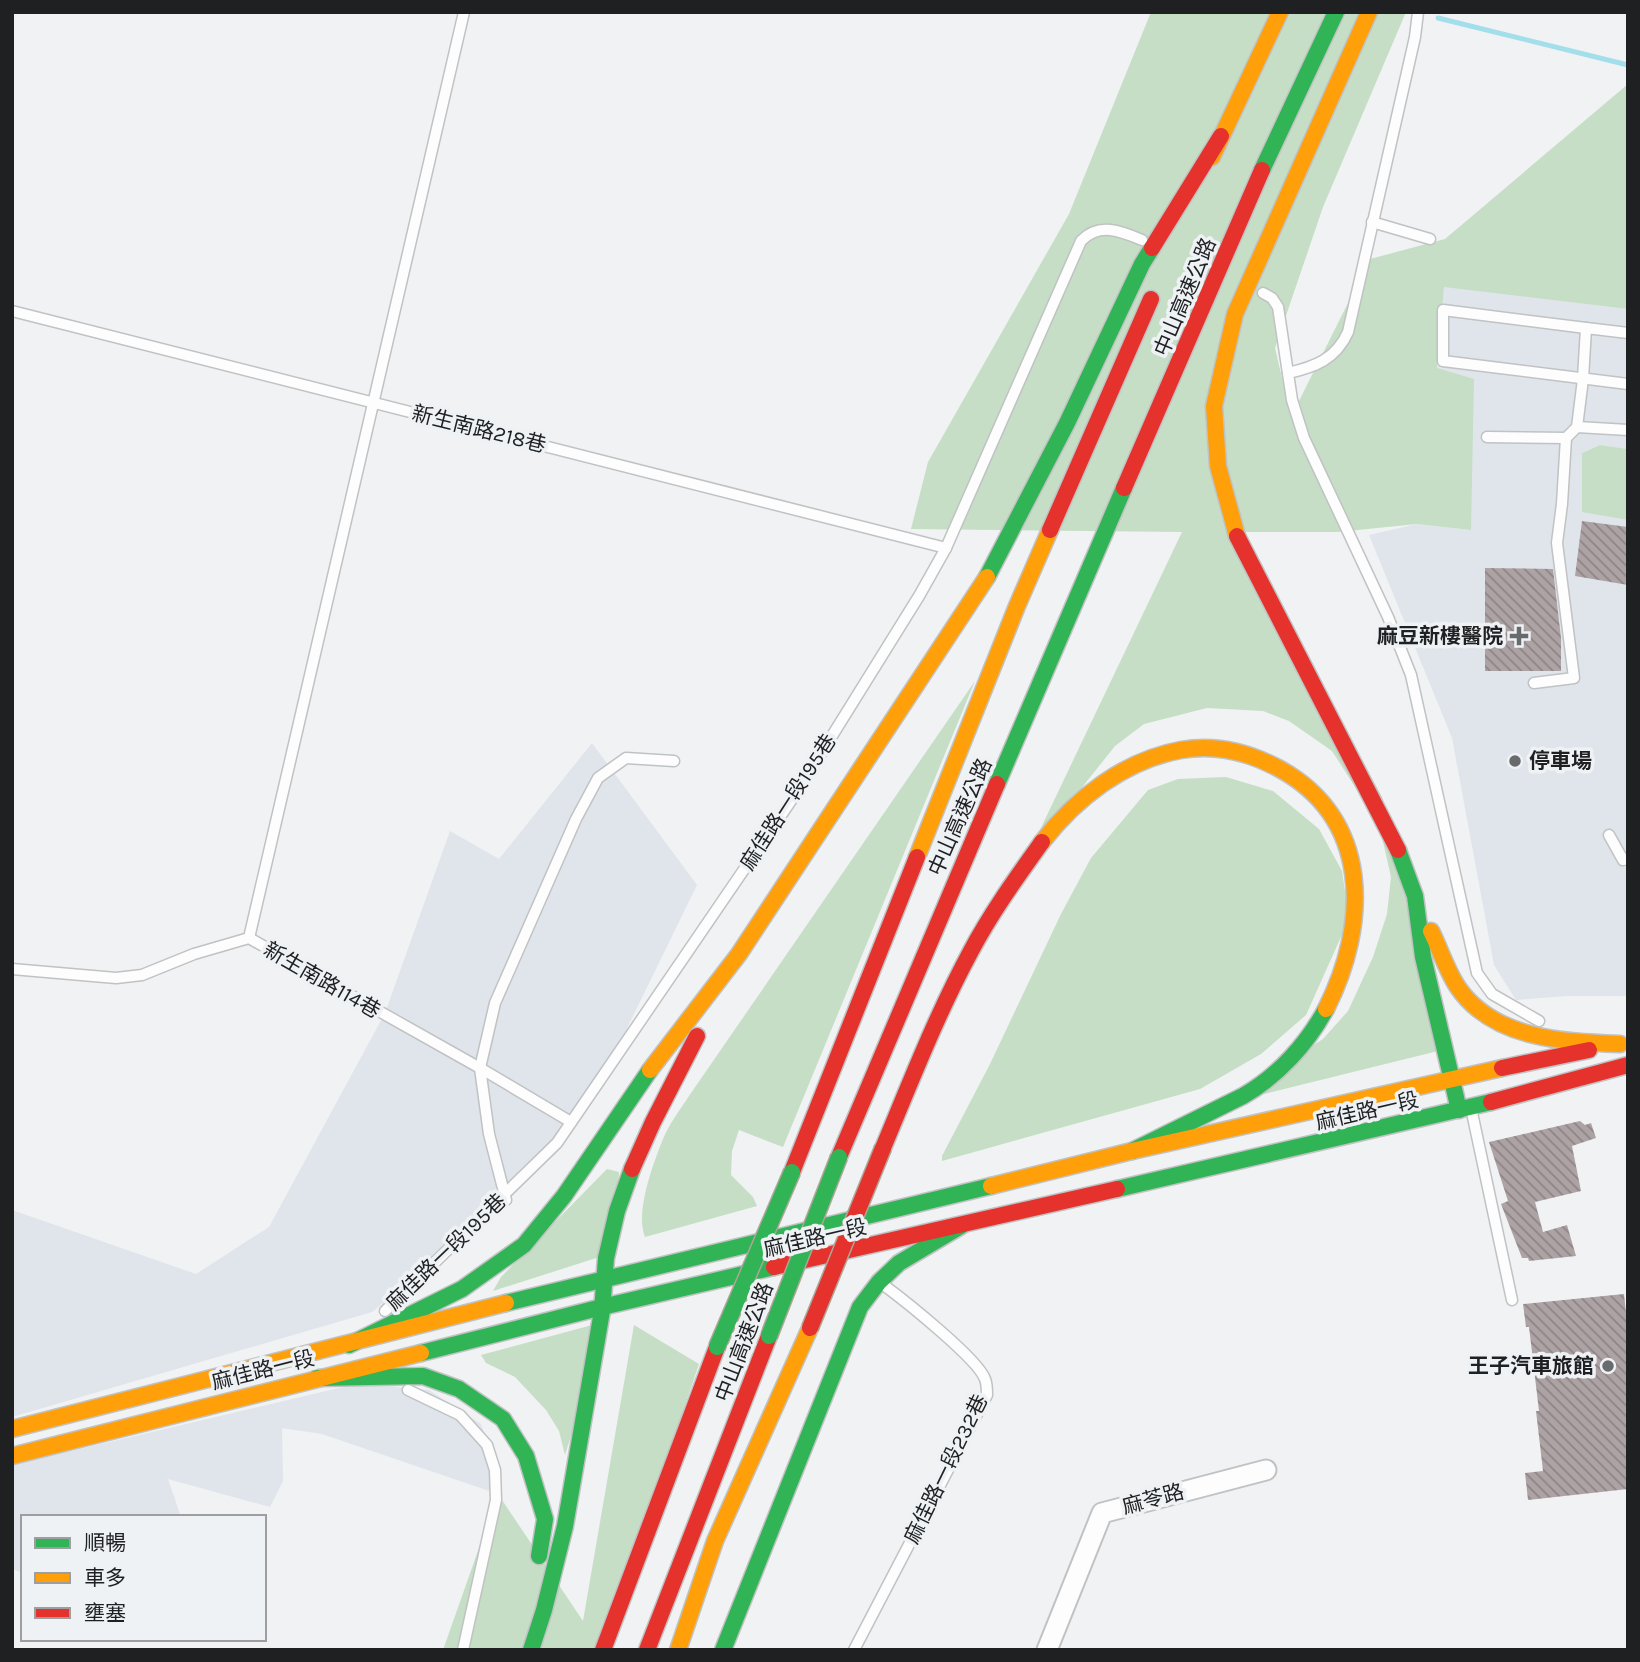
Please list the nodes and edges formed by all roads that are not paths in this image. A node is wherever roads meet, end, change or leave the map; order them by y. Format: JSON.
{"nodes":[{"id":1,"x":464,"y":12,"type":"edge"},
{"id":2,"x":1280,"y":12,"type":"edge"},
{"id":3,"x":1336,"y":12,"type":"edge"},
{"id":4,"x":1369,"y":12,"type":"edge"},
{"id":5,"x":1418,"y":12,"type":"edge"},
{"id":6,"x":1222,"y":136,"type":"junction"},
{"id":7,"x":1372,"y":222,"type":"junction"},
{"id":8,"x":1177,"y":238,"type":"dead end"},
{"id":9,"x":1430,"y":239,"type":"dead end"},
{"id":10,"x":1142,"y":240,"type":"dead end"},
{"id":11,"x":1155,"y":289,"type":"dead end"},
{"id":12,"x":1263,"y":293,"type":"dead end"},
{"id":13,"x":12,"y":311,"type":"edge"},
{"id":14,"x":1586,"y":328,"type":"junction"},
{"id":15,"x":1628,"y":333,"type":"edge"},
{"id":16,"x":1288,"y":373,"type":"junction"},
{"id":17,"x":1583,"y":379,"type":"junction"},
{"id":18,"x":1628,"y":384,"type":"edge"},
{"id":19,"x":373,"y":402,"type":"junction"},
{"id":20,"x":1577,"y":427,"type":"junction"},
{"id":21,"x":1628,"y":430,"type":"edge"},
{"id":22,"x":1487,"y":437,"type":"dead end"},
{"id":23,"x":1566,"y":438,"type":"junction"},
{"id":24,"x":946,"y":548,"type":"junction"},
{"id":25,"x":1534,"y":683,"type":"dead end"},
{"id":26,"x":674,"y":761,"type":"dead end"},
{"id":27,"x":1609,"y":835,"type":"dead end"},
{"id":28,"x":1628,"y":859,"type":"edge"},
{"id":29,"x":1415,"y":896,"type":"junction"},
{"id":30,"x":248,"y":938,"type":"junction"},
{"id":31,"x":739,"y":954,"type":"junction"},
{"id":32,"x":12,"y":969,"type":"edge"},
{"id":33,"x":1624,"y":1042,"type":"edge"},
{"id":34,"x":1628,"y":1065,"type":"edge"},
{"id":35,"x":480,"y":1068,"type":"junction"},
{"id":36,"x":1451,"y":1078,"type":"junction"},
{"id":37,"x":1465,"y":1109,"type":"junction"},
{"id":38,"x":571,"y":1122,"type":"junction"},
{"id":39,"x":1132,"y":1151,"type":"junction"},
{"id":40,"x":506,"y":1200,"type":"dead end"},
{"id":41,"x":961,"y":1226,"type":"junction"},
{"id":42,"x":605,"y":1278,"type":"junction"},
{"id":43,"x":879,"y":1282,"type":"junction"},
{"id":44,"x":1512,"y":1300,"type":"dead end"},
{"id":45,"x":603,"y":1307,"type":"junction"},
{"id":46,"x":349,"y":1345,"type":"junction"},
{"id":47,"x":317,"y":1378,"type":"junction"},
{"id":48,"x":12,"y":1429,"type":"edge"},
{"id":49,"x":12,"y":1456,"type":"edge"},
{"id":50,"x":1266,"y":1470,"type":"dead end"},
{"id":51,"x":463,"y":1650,"type":"edge"},
{"id":52,"x":524,"y":1650,"type":"edge"},
{"id":53,"x":531,"y":1650,"type":"edge"},
{"id":54,"x":603,"y":1650,"type":"edge"},
{"id":55,"x":648,"y":1650,"type":"edge"},
{"id":56,"x":678,"y":1650,"type":"edge"},
{"id":57,"x":723,"y":1650,"type":"edge"},
{"id":58,"x":854,"y":1650,"type":"edge"},
{"id":59,"x":1047,"y":1650,"type":"edge"}],
"edges":[{"from":1,"to":19,"type":"lane"},
{"from":2,"to":6,"type":"main road","name":"中山高速公路"},
{"from":3,"to":55,"type":"main road","name":"中山高速公路","bridge":true},
{"from":4,"to":29,"type":"main road"},
{"from":5,"to":7,"type":"lane"},
{"from":6,"to":8,"type":"main road","name":"中山高速公路"},
{"from":6,"to":31,"type":"main road"},
{"from":7,"to":9,"type":"lane"},
{"from":7,"to":16,"type":"lane"},
{"from":10,"to":24,"type":"lane","name":"麻佳路一段195巷"},
{"from":11,"to":54,"type":"main road","name":"中山高速公路","bridge":true},
{"from":12,"to":16,"type":"lane"},
{"from":13,"to":19,"type":"lane","name":"新生南路218巷"},
{"from":14,"to":15,"type":"lane"},
{"from":14,"to":17,"type":"lane"},
{"from":14,"to":17,"type":"lane"},
{"from":16,"to":33,"type":"lane"},
{"from":17,"to":18,"type":"lane"},
{"from":17,"to":20,"type":"lane"},
{"from":19,"to":24,"type":"lane","name":"新生南路218巷"},
{"from":19,"to":30,"type":"lane"},
{"from":20,"to":21,"type":"lane"},
{"from":20,"to":23,"type":"lane"},
{"from":22,"to":23,"type":"lane"},
{"from":23,"to":25,"type":"lane"},
{"from":24,"to":38,"type":"lane","name":"麻佳路一段195巷"},
{"from":26,"to":35,"type":"lane"},
{"from":27,"to":28,"type":"lane"},
{"from":29,"to":33,"type":"main road"},
{"from":29,"to":36,"type":"main road"},
{"from":30,"to":32,"type":"lane","name":"新生南路114巷"},
{"from":30,"to":35,"type":"lane","name":"新生南路114巷"},
{"from":31,"to":42,"type":"main road"},
{"from":31,"to":46,"type":"main road"},
{"from":33,"to":36,"type":"main road","name":"麻佳路一段"},
{"from":34,"to":37,"type":"main road","name":"麻佳路一段"},
{"from":35,"to":38,"type":"lane","name":"新生南路114巷"},
{"from":35,"to":40,"type":"lane"},
{"from":36,"to":37,"type":"main road"},
{"from":36,"to":39,"type":"main road","name":"麻佳路一段"},
{"from":37,"to":41,"type":"main road","name":"麻佳路一段"},
{"from":37,"to":44,"type":"lane"},
{"from":38,"to":46,"type":"lane","name":"麻佳路一段195巷"},
{"from":39,"to":42,"type":"main road","name":"麻佳路一段"},
{"from":39,"to":56,"type":"main road","bridge":true},
{"from":41,"to":43,"type":"main road"},
{"from":41,"to":45,"type":"main road","name":"麻佳路一段"},
{"from":42,"to":45,"type":"main road"},
{"from":42,"to":46,"type":"main road","name":"麻佳路一段"},
{"from":43,"to":57,"type":"main road"},
{"from":43,"to":58,"type":"lane","name":"麻佳路一段232巷"},
{"from":45,"to":47,"type":"main road","name":"麻佳路一段"},
{"from":45,"to":53,"type":"main road"},
{"from":46,"to":48,"type":"main road","name":"麻佳路一段"},
{"from":47,"to":49,"type":"main road","name":"麻佳路一段"},
{"from":47,"to":51,"type":"lane"},
{"from":47,"to":52,"type":"main road"},
{"from":50,"to":59,"type":"street","name":"麻苓路"}]}
